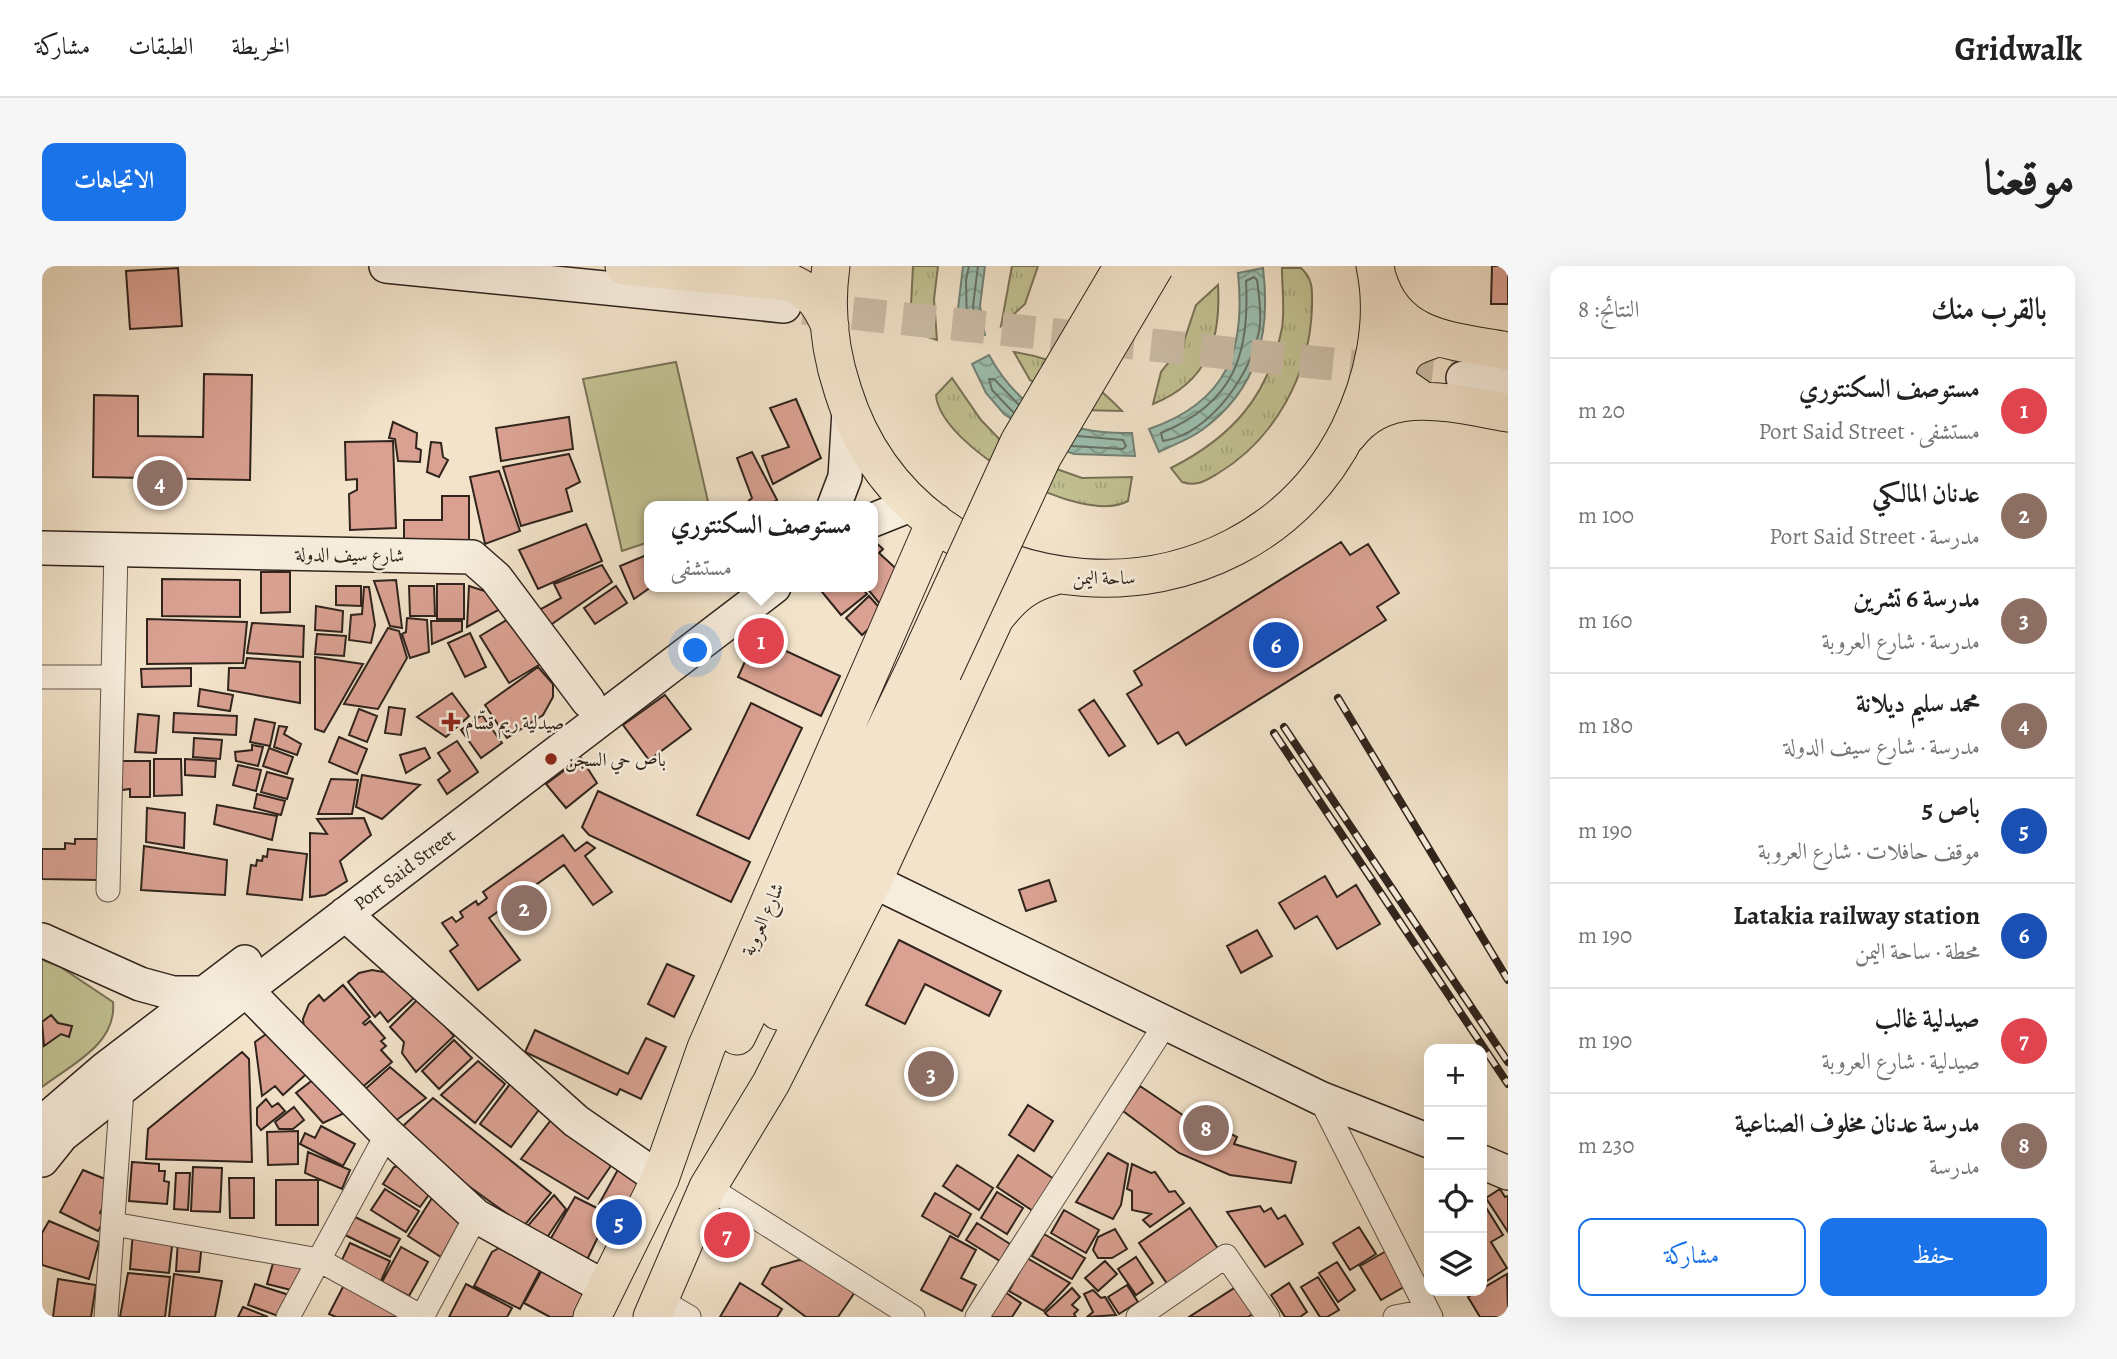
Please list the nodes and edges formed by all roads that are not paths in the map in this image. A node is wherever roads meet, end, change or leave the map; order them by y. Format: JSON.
{"nodes":[{"id":1,"x":386,"y":266,"type":"edge"},
{"id":2,"x":624,"y":266,"type":"edge"},
{"id":3,"x":831,"y":266,"type":"edge"},
{"id":4,"x":1123,"y":266,"type":"edge"},
{"id":5,"x":1155,"y":266,"type":"edge"},
{"id":6,"x":1376,"y":271,"type":"edge"},
{"id":7,"x":783,"y":306,"type":"tunnel mouth"},
{"id":8,"x":830,"y":326,"type":"junction"},
{"id":9,"x":1437,"y":338,"type":"junction"},
{"id":10,"x":1508,"y":351,"type":"edge"},
{"id":11,"x":1463,"y":378,"type":"tunnel mouth"},
{"id":12,"x":1508,"y":386,"type":"edge"},
{"id":13,"x":1420,"y":399,"type":"junction"},
{"id":14,"x":849,"y":411,"type":"junction"},
{"id":15,"x":1508,"y":414,"type":"edge"},
{"id":16,"x":1343,"y":442,"type":"junction"},
{"id":17,"x":836,"y":501,"type":"edge"},
{"id":18,"x":924,"y":513,"type":"junction"},
{"id":19,"x":878,"y":519,"type":"edge"},
{"id":20,"x":42,"y":548,"type":"edge"},
{"id":21,"x":116,"y":550,"type":"junction"},
{"id":22,"x":1055,"y":576,"type":"junction"},
{"id":23,"x":730,"y":592,"type":"edge"},
{"id":24,"x":767,"y":592,"type":"edge"},
{"id":25,"x":930,"y":667,"type":"junction"},
{"id":26,"x":42,"y":677,"type":"edge"},
{"id":27,"x":113,"y":677,"type":"junction"},
{"id":28,"x":587,"y":701,"type":"junction"},
{"id":29,"x":873,"y":881,"type":"junction"},
{"id":30,"x":108,"y":890,"type":"dead end"},
{"id":31,"x":345,"y":914,"type":"junction"},
{"id":32,"x":42,"y":940,"type":"edge"},
{"id":33,"x":246,"y":990,"type":"junction"},
{"id":34,"x":205,"y":993,"type":"junction"},
{"id":35,"x":1166,"y":1023,"type":"junction"},
{"id":36,"x":122,"y":1090,"type":"junction"},
{"id":37,"x":1320,"y":1098,"type":"junction"},
{"id":38,"x":42,"y":1123,"type":"edge"},
{"id":39,"x":387,"y":1134,"type":"junction"},
{"id":40,"x":1424,"y":1139,"type":"edge"},
{"id":41,"x":42,"y":1160,"type":"edge"},
{"id":42,"x":1487,"y":1164,"type":"edge"},
{"id":43,"x":1508,"y":1173,"type":"edge"},
{"id":44,"x":660,"y":1179,"type":"junction"},
{"id":45,"x":708,"y":1187,"type":"junction"},
{"id":46,"x":475,"y":1216,"type":"junction"},
{"id":47,"x":113,"y":1224,"type":"junction"},
{"id":48,"x":319,"y":1260,"type":"junction"},
{"id":49,"x":599,"y":1302,"type":"edge"},
{"id":50,"x":667,"y":1311,"type":"edge"},
{"id":51,"x":1429,"y":1314,"type":"edge"},
{"id":52,"x":106,"y":1317,"type":"edge"},
{"id":53,"x":288,"y":1317,"type":"edge"},
{"id":54,"x":422,"y":1317,"type":"edge"},
{"id":55,"x":913,"y":1317,"type":"edge"},
{"id":56,"x":977,"y":1317,"type":"edge"},
{"id":57,"x":1138,"y":1317,"type":"edge"},
{"id":58,"x":1268,"y":1317,"type":"edge"},
{"id":59,"x":1395,"y":1317,"type":"edge"}],
"edges":[{"from":1,"to":7,"type":"main road"},
{"from":2,"to":8,"type":"main road"},
{"from":3,"to":8,"type":"main road","name":"ساحة اليمن"},
{"from":4,"to":25,"type":"main road","bridge":true},
{"from":5,"to":25,"type":"main road","bridge":true},
{"from":6,"to":9,"type":"main road"},
{"from":6,"to":16,"type":"main road","name":"ساحة اليمن"},
{"from":8,"to":14,"type":"main road","name":"ساحة اليمن"},
{"from":9,"to":10,"type":"main road"},
{"from":9,"to":13,"type":"main road"},
{"from":11,"to":12,"type":"main road"},
{"from":13,"to":15,"type":"main road"},
{"from":13,"to":16,"type":"main road"},
{"from":14,"to":17,"type":"main road"},
{"from":14,"to":18,"type":"main road","name":"ساحة اليمن"},
{"from":16,"to":22,"type":"main road","name":"ساحة اليمن"},
{"from":18,"to":19,"type":"main road"},
{"from":18,"to":22,"type":"main road","name":"ساحة اليمن"},
{"from":18,"to":44,"type":"main road","name":"شارع العروبة"},
{"from":20,"to":21,"type":"main road","name":"شارع سيف الدولة"},
{"from":21,"to":27,"type":"street"},
{"from":21,"to":28,"type":"main road","name":"شارع سيف الدولة"},
{"from":22,"to":29,"type":"main road"},
{"from":23,"to":28,"type":"main road"},
{"from":24,"to":31,"type":"main road","name":"Port Said Street"},
{"from":25,"to":44,"type":"main road"},
{"from":25,"to":45,"type":"main road"},
{"from":26,"to":27,"type":"street"},
{"from":27,"to":30,"type":"street"},
{"from":28,"to":34,"type":"main road"},
{"from":29,"to":35,"type":"main road"},
{"from":29,"to":45,"type":"main road"},
{"from":31,"to":33,"type":"main road","name":"Port Said Street"},
{"from":31,"to":44,"type":"main road"},
{"from":32,"to":34,"type":"main road"},
{"from":33,"to":36,"type":"main road","name":"Port Said Street"},
{"from":33,"to":39,"type":"main road"},
{"from":34,"to":38,"type":"main road"},
{"from":35,"to":37,"type":"main road"},
{"from":35,"to":56,"type":"street"},
{"from":36,"to":41,"type":"main road","name":"Port Said Street"},
{"from":36,"to":47,"type":"street"},
{"from":37,"to":40,"type":"main road"},
{"from":37,"to":51,"type":"street"},
{"from":39,"to":46,"type":"main road"},
{"from":39,"to":48,"type":"street"},
{"from":42,"to":43,"type":"main road"},
{"from":44,"to":49,"type":"main road","name":"شارع العروبة"},
{"from":45,"to":50,"type":"main road"},
{"from":45,"to":55,"type":"street"},
{"from":46,"to":49,"type":"main road"},
{"from":46,"to":54,"type":"street"},
{"from":47,"to":48,"type":"street"},
{"from":47,"to":52,"type":"street"},
{"from":48,"to":53,"type":"street"},
{"from":48,"to":54,"type":"street"},
{"from":51,"to":59,"type":"street"},
{"from":57,"to":58,"type":"street"}]}
